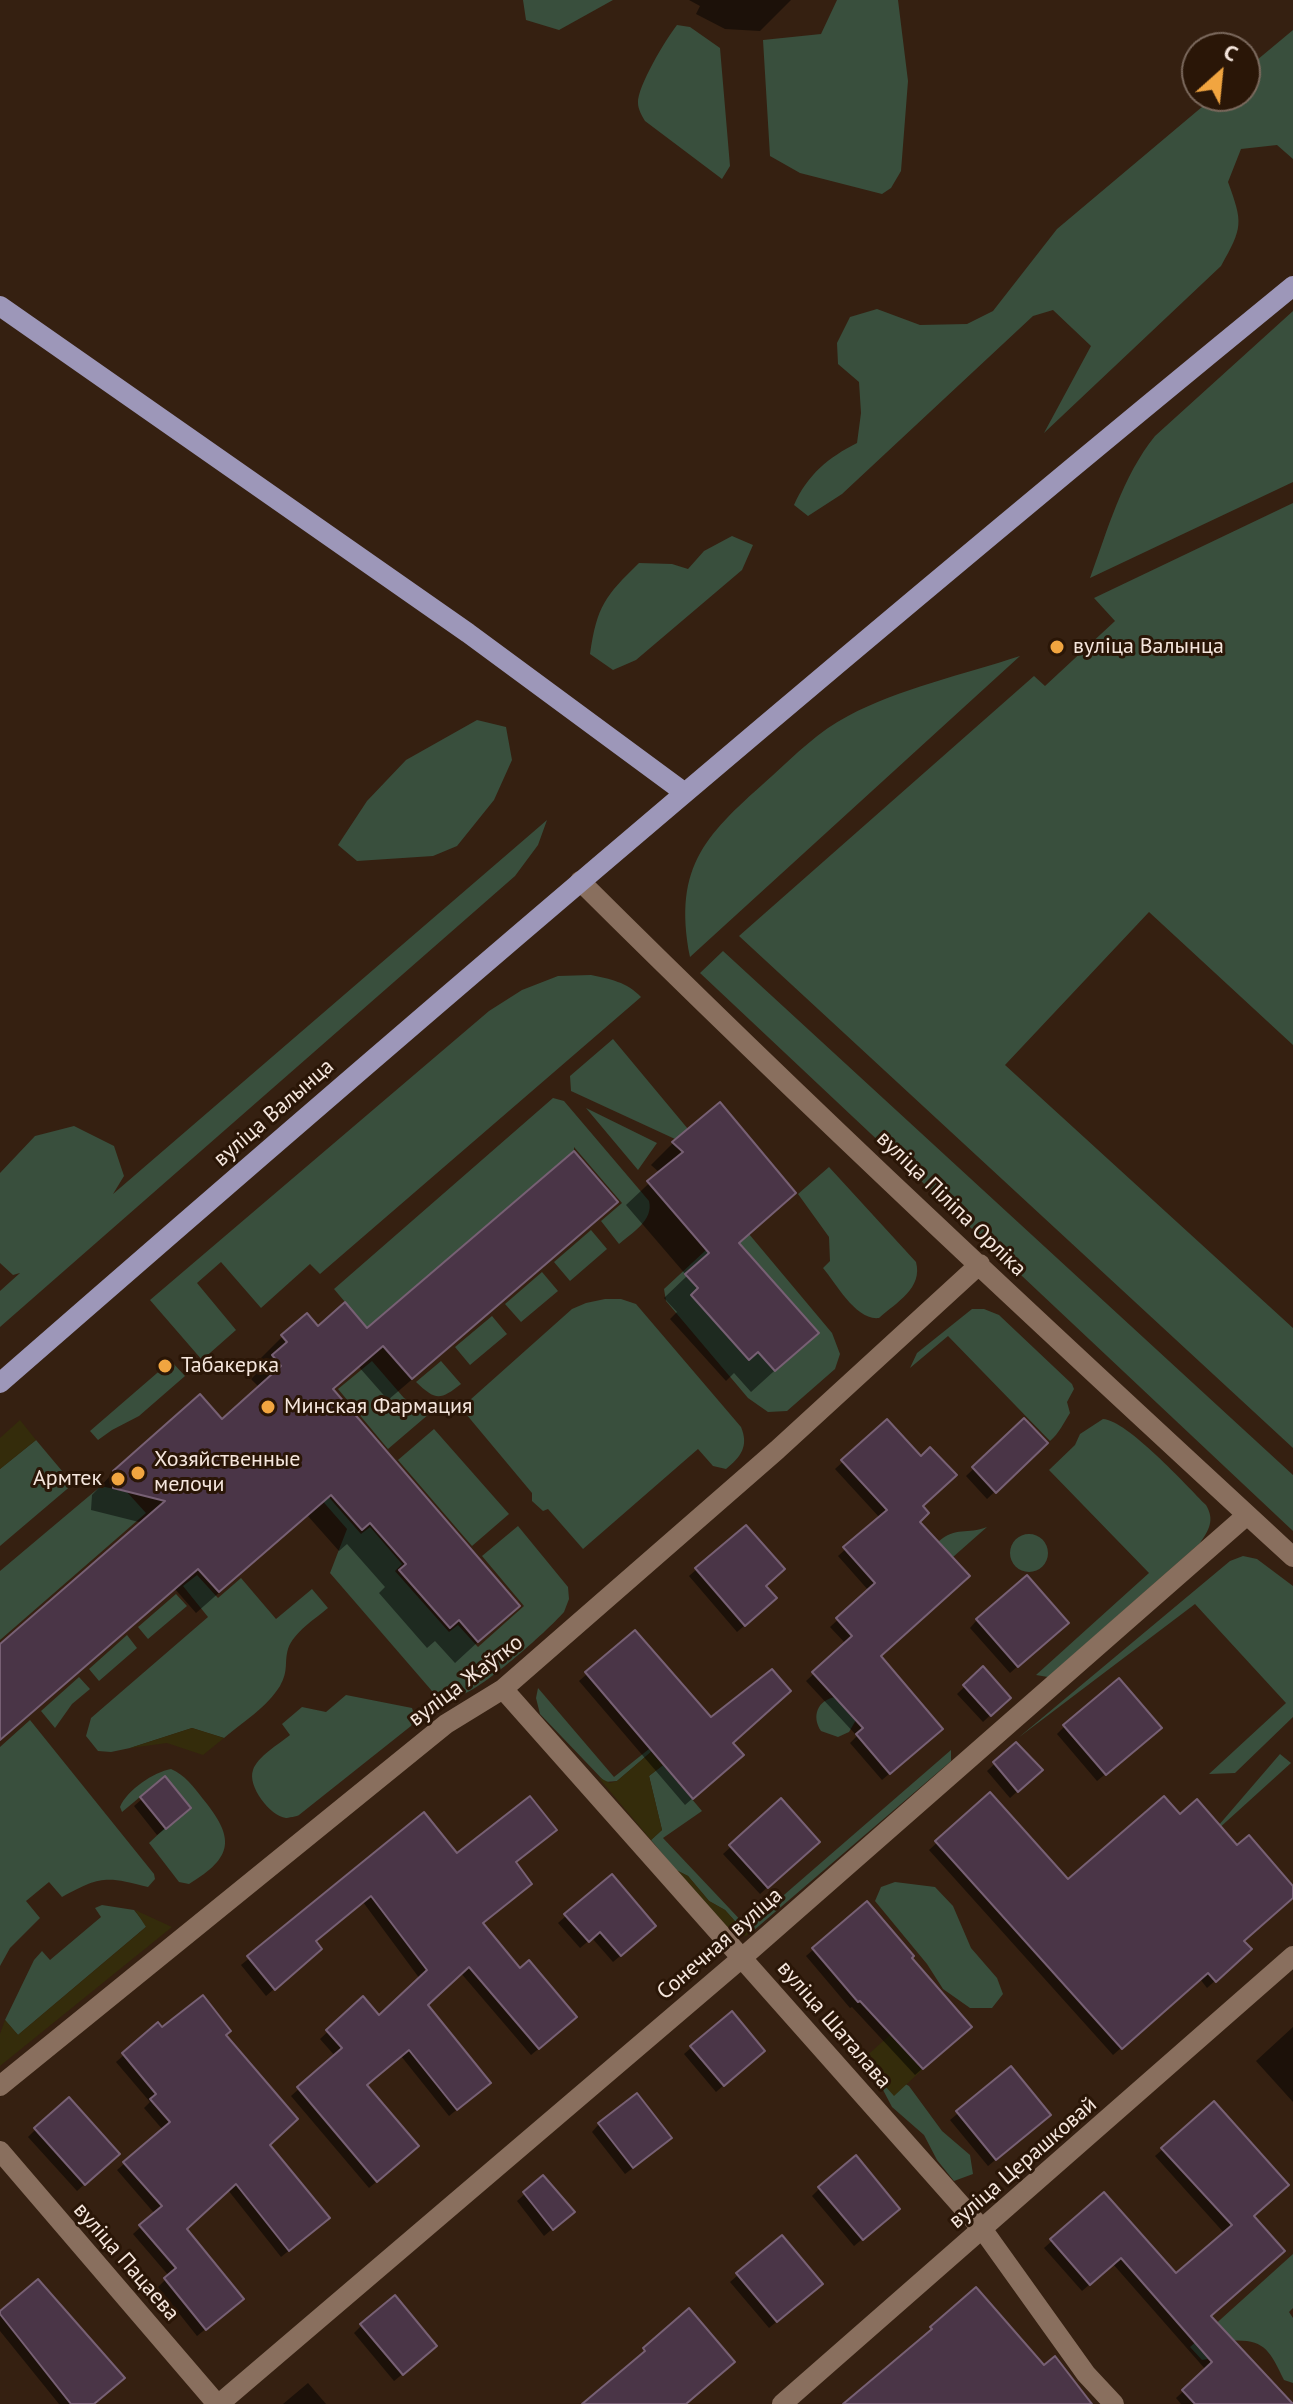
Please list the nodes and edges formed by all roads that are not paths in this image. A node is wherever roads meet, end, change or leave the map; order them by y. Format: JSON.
{"nodes":[{"id":1,"x":1293,"y":286,"type":"edge"},
{"id":2,"x":0,"y":306,"type":"edge"},
{"id":3,"x":685,"y":793,"type":"junction"},
{"id":4,"x":580,"y":881,"type":"junction"},
{"id":5,"x":980,"y":1264,"type":"junction"},
{"id":6,"x":0,"y":1383,"type":"edge"},
{"id":7,"x":1247,"y":1515,"type":"junction"},
{"id":8,"x":1293,"y":1557,"type":"edge"},
{"id":9,"x":503,"y":1689,"type":"junction"},
{"id":10,"x":1293,"y":1956,"type":"edge"},
{"id":11,"x":743,"y":1957,"type":"junction"},
{"id":12,"x":0,"y":2086,"type":"edge"},
{"id":13,"x":0,"y":2151,"type":"edge"},
{"id":14,"x":983,"y":2230,"type":"junction"},
{"id":15,"x":218,"y":2404,"type":"edge"},
{"id":16,"x":782,"y":2404,"type":"edge"},
{"id":17,"x":1114,"y":2404,"type":"edge"}],
"edges":[{"from":1,"to":3,"type":"main road","name":"вуліца Валынца"},
{"from":2,"to":3,"type":"main road"},
{"from":3,"to":4,"type":"main road","name":"вуліца Валынца"},
{"from":4,"to":5,"type":"street","name":"вуліца Піліпа Орліка"},
{"from":4,"to":6,"type":"main road","name":"вуліца Валынца"},
{"from":5,"to":7,"type":"street","name":"вуліца Піліпа Орліка"},
{"from":5,"to":9,"type":"street","name":"вуліца Жаўтко"},
{"from":7,"to":8,"type":"street","name":"вуліца Піліпа Орліка"},
{"from":7,"to":11,"type":"street","name":"Сонечная вуліца"},
{"from":9,"to":11,"type":"street","name":"вуліца Шаталава"},
{"from":9,"to":12,"type":"street","name":"вуліца Жаўтко"},
{"from":10,"to":14,"type":"street","name":"вуліца Церашковай"},
{"from":11,"to":14,"type":"street","name":"вуліца Шаталава"},
{"from":11,"to":15,"type":"street","name":"Сонечная вуліца"},
{"from":13,"to":15,"type":"street","name":"вуліца Пацаева"},
{"from":14,"to":16,"type":"street","name":"вуліца Церашковай"},
{"from":14,"to":17,"type":"street","name":"вуліца Шаталава"}]}
